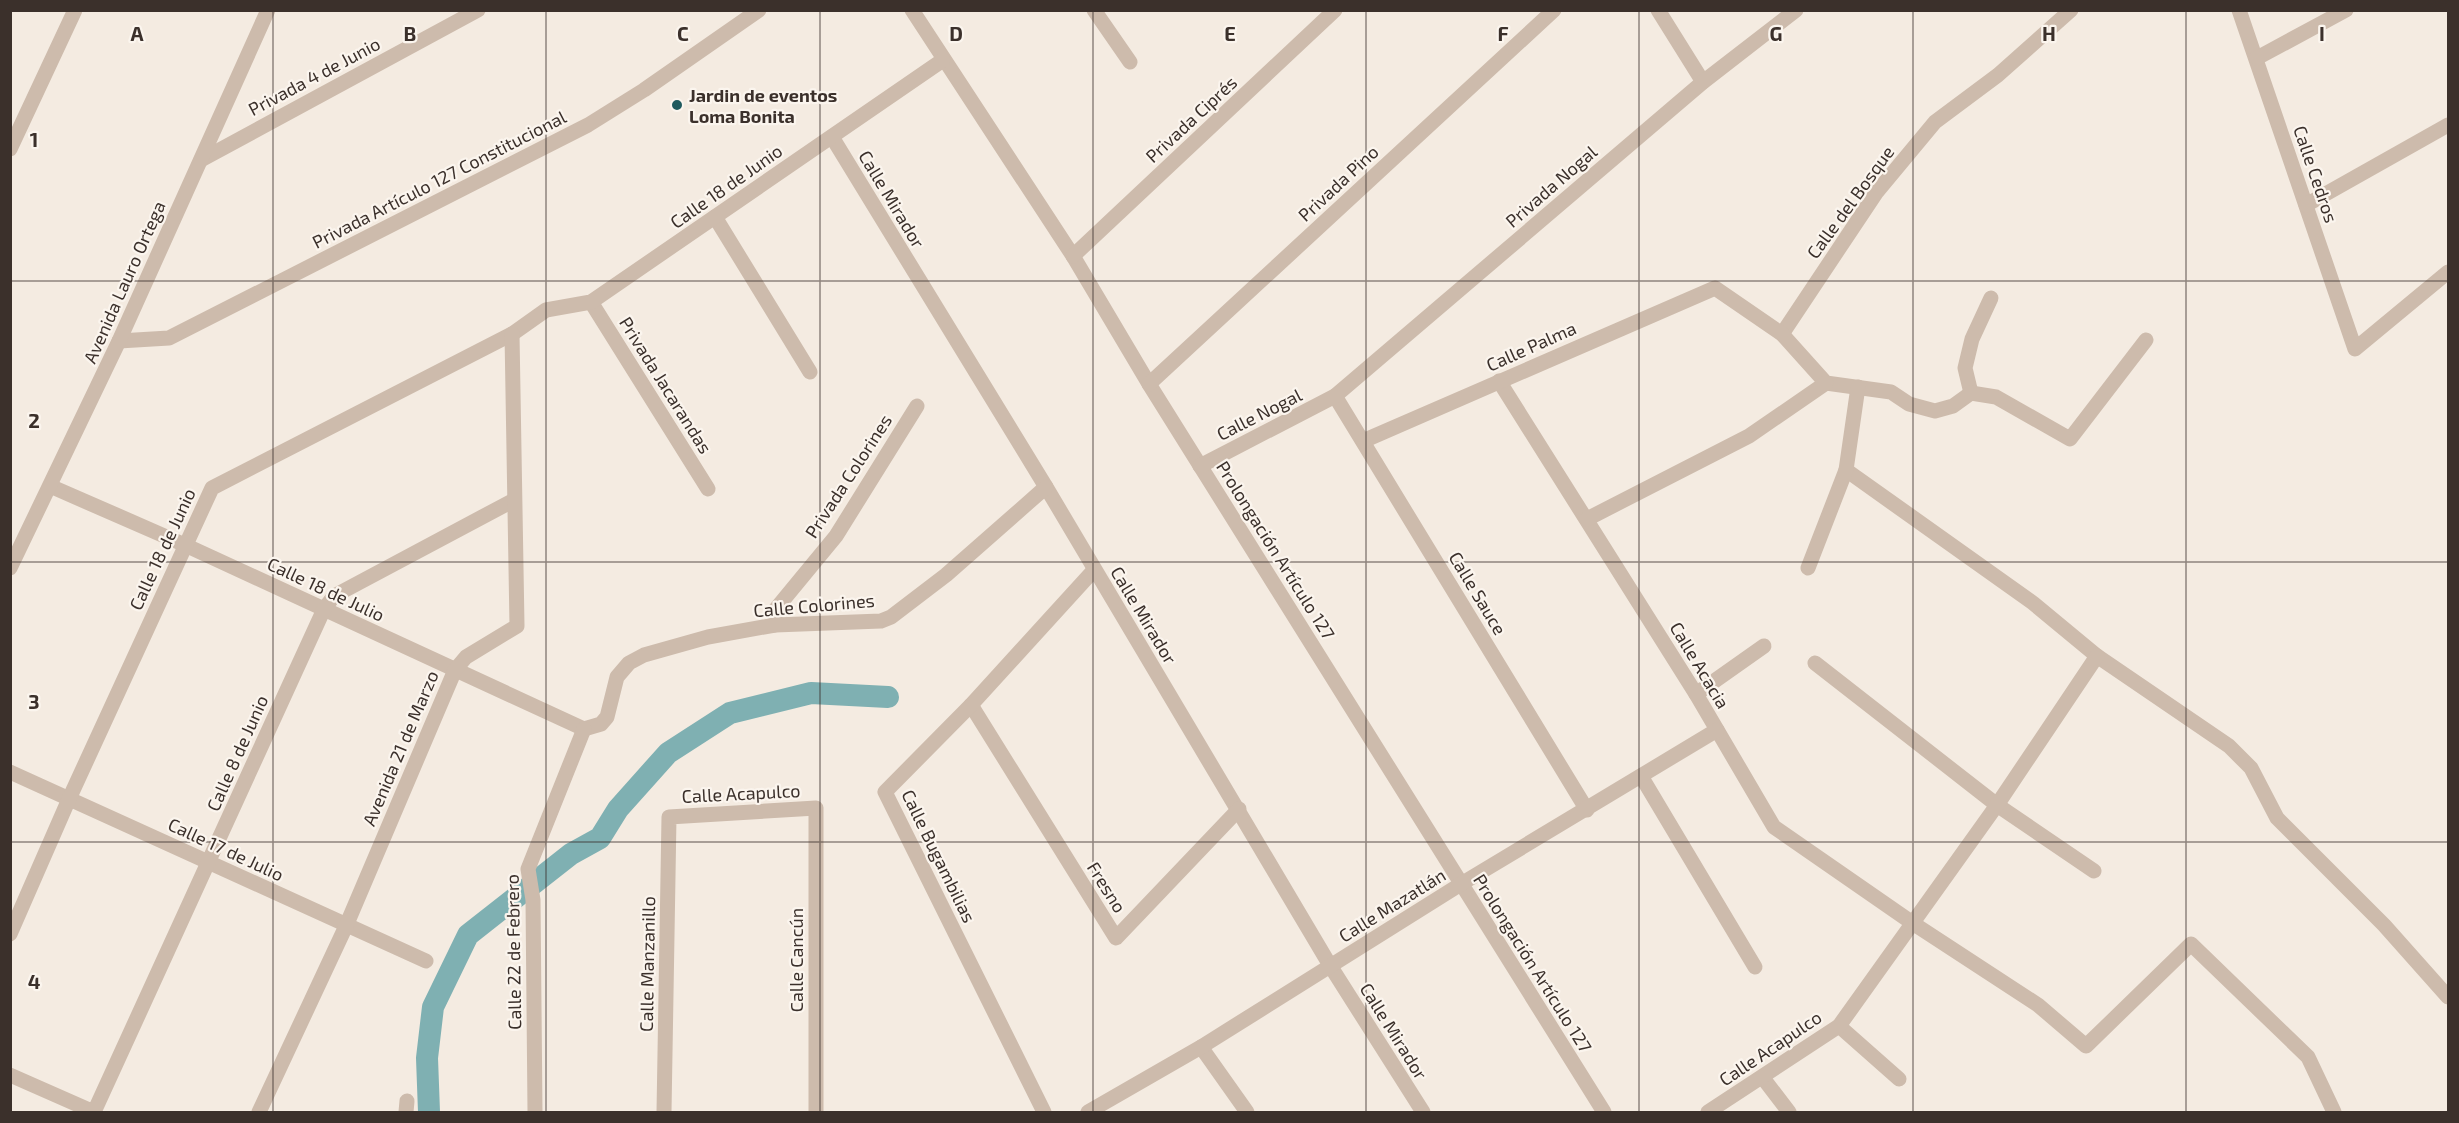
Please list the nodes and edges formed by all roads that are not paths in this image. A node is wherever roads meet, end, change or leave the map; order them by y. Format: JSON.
{"nodes":[{"id":1,"x":75,"y":10,"type":"edge"},
{"id":2,"x":268,"y":10,"type":"edge"},
{"id":3,"x":478,"y":10,"type":"edge"},
{"id":4,"x":759,"y":10,"type":"edge"},
{"id":5,"x":912,"y":10,"type":"edge"},
{"id":6,"x":1094,"y":10,"type":"edge"},
{"id":7,"x":1335,"y":10,"type":"edge"},
{"id":8,"x":1554,"y":10,"type":"edge"},
{"id":9,"x":1658,"y":10,"type":"edge"},
{"id":10,"x":1796,"y":10,"type":"edge"},
{"id":11,"x":2071,"y":10,"type":"edge"},
{"id":12,"x":2239,"y":10,"type":"edge"},
{"id":13,"x":2346,"y":10,"type":"edge"},
{"id":14,"x":2256,"y":58,"type":"junction"},
{"id":15,"x":943,"y":60,"type":"junction"},
{"id":16,"x":1130,"y":62,"type":"dead end"},
{"id":17,"x":1703,"y":82,"type":"junction"},
{"id":18,"x":2448,"y":125,"type":"edge"},
{"id":19,"x":832,"y":137,"type":"junction"},
{"id":20,"x":10,"y":149,"type":"edge"},
{"id":21,"x":201,"y":160,"type":"junction"},
{"id":22,"x":2306,"y":205,"type":"junction"},
{"id":23,"x":715,"y":217,"type":"junction"},
{"id":24,"x":1073,"y":256,"type":"junction"},
{"id":25,"x":2448,"y":272,"type":"edge"},
{"id":26,"x":1992,"y":298,"type":"dead end"},
{"id":27,"x":591,"y":302,"type":"junction"},
{"id":28,"x":512,"y":334,"type":"junction"},
{"id":29,"x":1782,"y":334,"type":"junction"},
{"id":30,"x":2146,"y":339,"type":"dead end"},
{"id":31,"x":119,"y":341,"type":"junction"},
{"id":32,"x":810,"y":372,"type":"dead end"},
{"id":33,"x":1499,"y":381,"type":"junction"},
{"id":34,"x":1826,"y":383,"type":"junction"},
{"id":35,"x":1149,"y":384,"type":"junction"},
{"id":36,"x":1858,"y":387,"type":"junction"},
{"id":37,"x":1971,"y":393,"type":"junction"},
{"id":38,"x":1335,"y":396,"type":"junction"},
{"id":39,"x":917,"y":406,"type":"dead end"},
{"id":40,"x":1363,"y":441,"type":"junction"},
{"id":41,"x":1200,"y":466,"type":"junction"},
{"id":42,"x":1846,"y":470,"type":"junction"},
{"id":43,"x":50,"y":486,"type":"junction"},
{"id":44,"x":1046,"y":488,"type":"junction"},
{"id":45,"x":708,"y":489,"type":"dead end"},
{"id":46,"x":514,"y":501,"type":"junction"},
{"id":47,"x":1587,"y":519,"type":"junction"},
{"id":48,"x":185,"y":545,"type":"junction"},
{"id":49,"x":10,"y":568,"type":"edge"},
{"id":50,"x":1808,"y":568,"type":"dead end"},
{"id":51,"x":1094,"y":570,"type":"junction"},
{"id":52,"x":324,"y":609,"type":"junction"},
{"id":53,"x":775,"y":625,"type":"junction"},
{"id":54,"x":1764,"y":646,"type":"dead end"},
{"id":55,"x":2097,"y":656,"type":"junction"},
{"id":56,"x":1815,"y":663,"type":"dead end"},
{"id":57,"x":455,"y":670,"type":"junction"},
{"id":58,"x":1696,"y":694,"type":"junction"},
{"id":59,"x":971,"y":705,"type":"junction"},
{"id":60,"x":584,"y":729,"type":"junction"},
{"id":61,"x":1717,"y":730,"type":"junction"},
{"id":62,"x":10,"y":772,"type":"edge"},
{"id":63,"x":1641,"y":776,"type":"junction"},
{"id":64,"x":69,"y":799,"type":"junction"},
{"id":65,"x":1997,"y":805,"type":"junction"},
{"id":66,"x":816,"y":808,"type":"joint"},
{"id":67,"x":1239,"y":809,"type":"junction"},
{"id":68,"x":1587,"y":810,"type":"junction"},
{"id":69,"x":669,"y":817,"type":"joint"},
{"id":70,"x":209,"y":862,"type":"junction"},
{"id":71,"x":2094,"y":871,"type":"dead end"},
{"id":72,"x":1461,"y":884,"type":"junction"},
{"id":73,"x":1914,"y":924,"type":"junction"},
{"id":74,"x":346,"y":926,"type":"junction"},
{"id":75,"x":10,"y":934,"type":"edge"},
{"id":76,"x":426,"y":961,"type":"dead end"},
{"id":77,"x":1331,"y":967,"type":"junction"},
{"id":78,"x":1755,"y":967,"type":"dead end"},
{"id":79,"x":2448,"y":997,"type":"edge"},
{"id":80,"x":1839,"y":1026,"type":"junction"},
{"id":81,"x":1201,"y":1047,"type":"junction"},
{"id":82,"x":10,"y":1075,"type":"edge"},
{"id":83,"x":1763,"y":1078,"type":"junction"},
{"id":84,"x":1899,"y":1078,"type":"dead end"},
{"id":85,"x":1106,"y":1107,"type":"edge"},
{"id":86,"x":94,"y":1113,"type":"edge"},
{"id":87,"x":259,"y":1113,"type":"edge"},
{"id":88,"x":535,"y":1113,"type":"edge"},
{"id":89,"x":664,"y":1113,"type":"edge"},
{"id":90,"x":816,"y":1113,"type":"edge"},
{"id":91,"x":1044,"y":1113,"type":"edge"},
{"id":92,"x":1088,"y":1113,"type":"edge"},
{"id":93,"x":1247,"y":1113,"type":"edge"},
{"id":94,"x":1423,"y":1113,"type":"edge"},
{"id":95,"x":1604,"y":1113,"type":"edge"},
{"id":96,"x":1708,"y":1113,"type":"edge"},
{"id":97,"x":1789,"y":1113,"type":"edge"},
{"id":98,"x":2334,"y":1113,"type":"edge"}],
"edges":[{"from":1,"to":20,"type":"street"},
{"from":2,"to":21,"type":"street","name":"Avenida Lauro Ortega"},
{"from":3,"to":21,"type":"street","name":"Privada 4 de Junio"},
{"from":4,"to":31,"type":"street","name":"Privada Artículo 127 Constitucional"},
{"from":5,"to":15,"type":"street","name":"Prolongación Artículo 127"},
{"from":6,"to":16,"type":"street"},
{"from":7,"to":24,"type":"street","name":"Privada Ciprés"},
{"from":8,"to":35,"type":"street","name":"Privada Pino"},
{"from":9,"to":17,"type":"street"},
{"from":10,"to":17,"type":"street","name":"Privada Nogal"},
{"from":11,"to":29,"type":"street","name":"Calle del Bosque"},
{"from":12,"to":14,"type":"street","name":"Calle Cedros"},
{"from":13,"to":14,"type":"street"},
{"from":14,"to":22,"type":"street","name":"Calle Cedros"},
{"from":15,"to":19,"type":"street","name":"Calle 18 de Junio"},
{"from":15,"to":24,"type":"street","name":"Prolongación Artículo 127"},
{"from":17,"to":38,"type":"street","name":"Privada Nogal"},
{"from":18,"to":22,"type":"street"},
{"from":19,"to":23,"type":"street","name":"Calle 18 de Junio"},
{"from":19,"to":44,"type":"street","name":"Calle Mirador"},
{"from":21,"to":31,"type":"street","name":"Avenida Lauro Ortega"},
{"from":22,"to":25,"type":"street","name":"Calle Cedros"},
{"from":23,"to":27,"type":"street","name":"Calle 18 de Junio"},
{"from":23,"to":32,"type":"street"},
{"from":24,"to":35,"type":"street","name":"Prolongación Artículo 127"},
{"from":26,"to":37,"type":"street"},
{"from":27,"to":28,"type":"street","name":"Calle 18 de Junio"},
{"from":27,"to":45,"type":"street","name":"Privada Jacarandas"},
{"from":28,"to":46,"type":"street","name":"Avenida 21 de Marzo"},
{"from":28,"to":48,"type":"street","name":"Calle 18 de Junio"},
{"from":29,"to":33,"type":"street","name":"Calle Palma"},
{"from":29,"to":34,"type":"street"},
{"from":30,"to":37,"type":"street"},
{"from":31,"to":43,"type":"street","name":"Avenida Lauro Ortega"},
{"from":33,"to":40,"type":"street","name":"Calle Palma"},
{"from":33,"to":47,"type":"street","name":"Calle Acacia"},
{"from":34,"to":36,"type":"street"},
{"from":34,"to":47,"type":"street"},
{"from":35,"to":41,"type":"street","name":"Prolongación Artículo 127"},
{"from":36,"to":37,"type":"street"},
{"from":36,"to":42,"type":"street"},
{"from":38,"to":40,"type":"street","name":"Calle Sauce"},
{"from":38,"to":41,"type":"street","name":"Calle Nogal"},
{"from":39,"to":53,"type":"street","name":"Privada Colorines"},
{"from":40,"to":68,"type":"street","name":"Calle Sauce"},
{"from":41,"to":72,"type":"street","name":"Prolongación Artículo 127"},
{"from":42,"to":50,"type":"street"},
{"from":42,"to":55,"type":"street"},
{"from":43,"to":48,"type":"street","name":"Calle 18 de Julio"},
{"from":43,"to":49,"type":"street","name":"Avenida Lauro Ortega"},
{"from":44,"to":51,"type":"street","name":"Calle Mirador"},
{"from":44,"to":53,"type":"street","name":"Calle Colorines"},
{"from":46,"to":52,"type":"street","name":"Calle 8 de Junio"},
{"from":46,"to":57,"type":"street","name":"Avenida 21 de Marzo"},
{"from":47,"to":58,"type":"street","name":"Calle Acacia"},
{"from":48,"to":52,"type":"street","name":"Calle 18 de Julio"},
{"from":48,"to":64,"type":"street","name":"Calle 18 de Junio"},
{"from":51,"to":59,"type":"street","name":"Calle Bugambilias"},
{"from":51,"to":67,"type":"street","name":"Calle Mirador"},
{"from":52,"to":57,"type":"street","name":"Calle 18 de Julio"},
{"from":52,"to":70,"type":"street","name":"Calle 8 de Junio"},
{"from":53,"to":60,"type":"street","name":"Calle Colorines"},
{"from":54,"to":58,"type":"street"},
{"from":55,"to":65,"type":"street","name":"Calle Acapulco"},
{"from":55,"to":79,"type":"street"},
{"from":56,"to":65,"type":"street"},
{"from":57,"to":60,"type":"street","name":"Calle 18 de Julio"},
{"from":57,"to":74,"type":"street","name":"Avenida 21 de Marzo"},
{"from":58,"to":61,"type":"street","name":"Calle Acacia"},
{"from":59,"to":67,"type":"street","name":"Fresno"},
{"from":59,"to":91,"type":"street","name":"Calle Bugambilias"},
{"from":60,"to":88,"type":"street","name":"Calle 22 de Febrero"},
{"from":61,"to":63,"type":"street","name":"Calle Mazatlán"},
{"from":61,"to":73,"type":"street","name":"Calle Acacia"},
{"from":62,"to":64,"type":"street","name":"Calle 17 de Julio"},
{"from":63,"to":68,"type":"street","name":"Calle Mazatlán"},
{"from":63,"to":78,"type":"street"},
{"from":64,"to":70,"type":"street","name":"Calle 17 de Julio"},
{"from":64,"to":75,"type":"street","name":"Calle 18 de Junio"},
{"from":65,"to":71,"type":"street"},
{"from":65,"to":73,"type":"street","name":"Calle Acapulco"},
{"from":66,"to":69,"type":"street","name":"Calle Acapulco"},
{"from":66,"to":90,"type":"street","name":"Calle Cancún"},
{"from":67,"to":77,"type":"street","name":"Calle Mirador"},
{"from":68,"to":72,"type":"street","name":"Calle Mazatlán"},
{"from":69,"to":89,"type":"street","name":"Calle Manzanillo"},
{"from":70,"to":74,"type":"street","name":"Calle 17 de Julio"},
{"from":70,"to":86,"type":"street","name":"Calle 8 de Junio"},
{"from":72,"to":77,"type":"street","name":"Calle Mazatlán"},
{"from":72,"to":95,"type":"street","name":"Prolongación Artículo 127"},
{"from":73,"to":80,"type":"street","name":"Calle Acapulco"},
{"from":73,"to":98,"type":"street","name":"Calle Acacia"},
{"from":74,"to":76,"type":"street","name":"Calle 17 de Julio"},
{"from":74,"to":87,"type":"street","name":"Avenida 21 de Marzo"},
{"from":77,"to":81,"type":"street","name":"Calle Mazatlán"},
{"from":77,"to":94,"type":"street","name":"Calle Mirador"},
{"from":80,"to":83,"type":"street","name":"Calle Acapulco"},
{"from":80,"to":84,"type":"street"},
{"from":81,"to":85,"type":"street","name":"Calle Mazatlán"},
{"from":81,"to":93,"type":"street"},
{"from":82,"to":86,"type":"street"},
{"from":83,"to":96,"type":"street","name":"Calle Acapulco"},
{"from":83,"to":97,"type":"street"},
{"from":85,"to":92,"type":"street","name":"Calle Mazatlán"}]}
